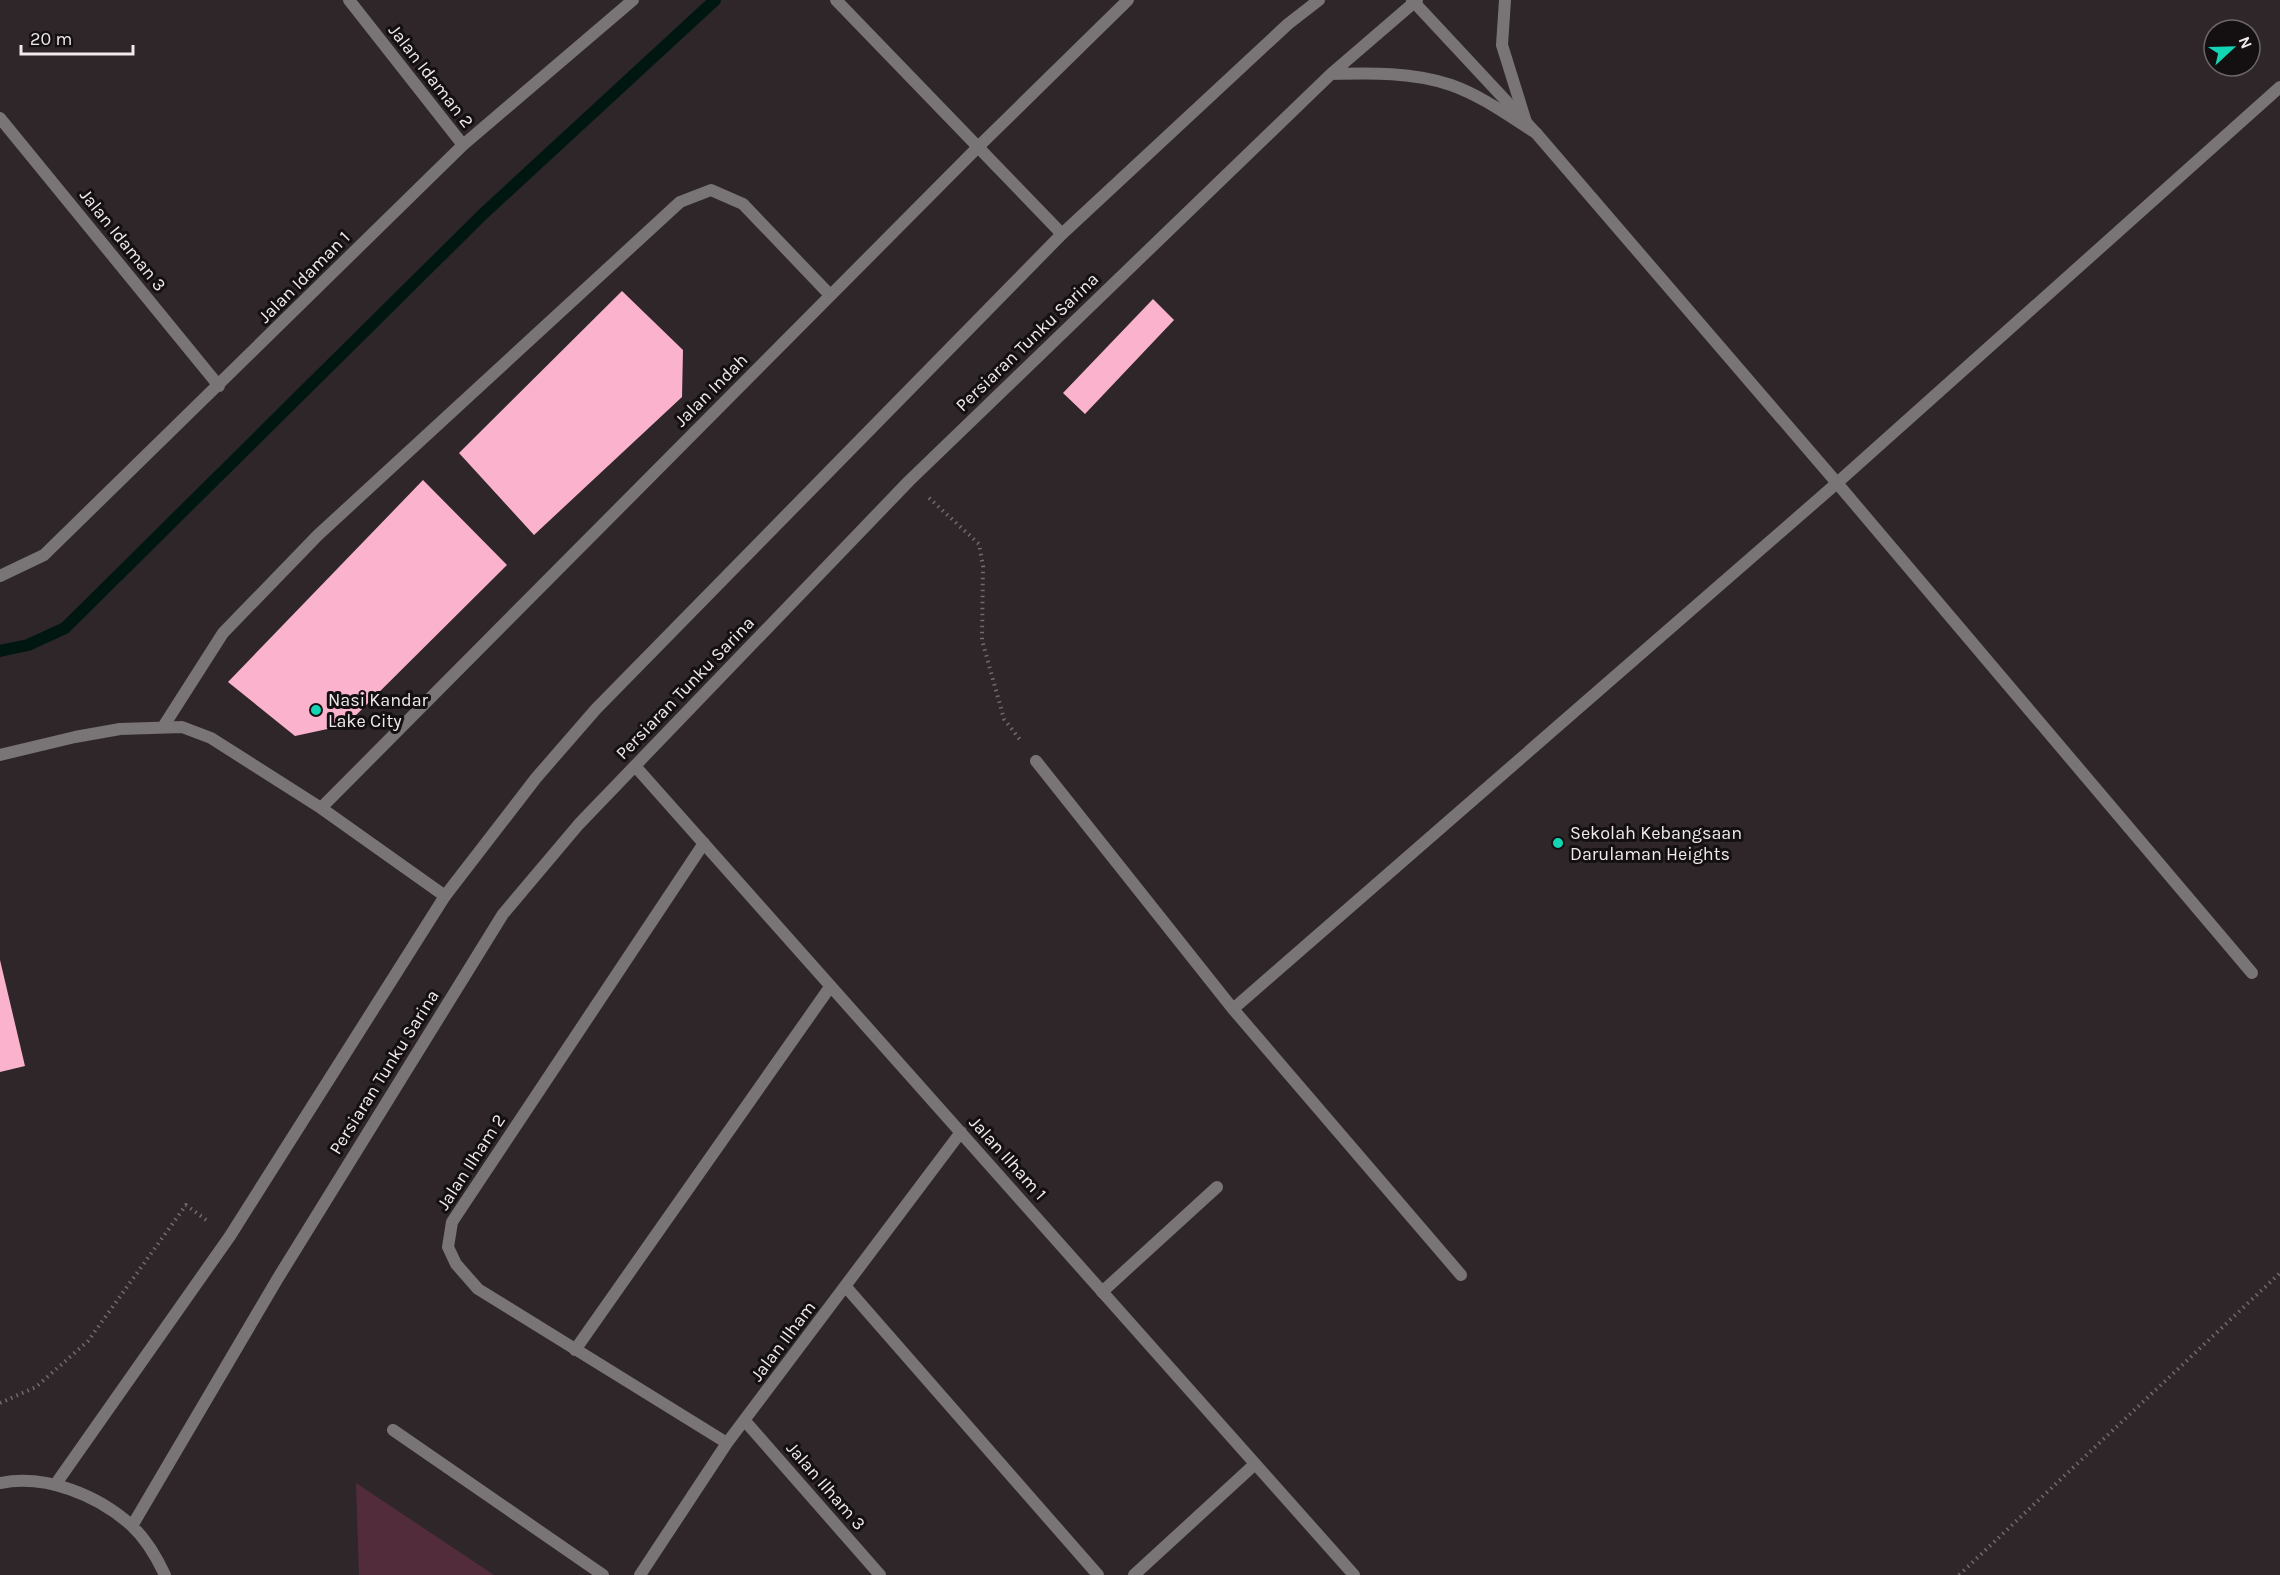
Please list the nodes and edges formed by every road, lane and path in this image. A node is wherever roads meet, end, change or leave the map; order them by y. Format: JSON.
{"nodes":[{"id":1,"x":349,"y":0,"type":"edge"},
{"id":2,"x":633,"y":0,"type":"edge"},
{"id":3,"x":836,"y":0,"type":"edge"},
{"id":4,"x":1128,"y":0,"type":"edge"},
{"id":5,"x":1319,"y":0,"type":"edge"},
{"id":6,"x":1505,"y":0,"type":"edge"},
{"id":7,"x":1414,"y":1,"type":"edge"},
{"id":8,"x":1331,"y":74,"type":"junction"},
{"id":9,"x":2280,"y":87,"type":"edge"},
{"id":10,"x":0,"y":117,"type":"edge"},
{"id":11,"x":1526,"y":122,"type":"junction"},
{"id":12,"x":1536,"y":133,"type":"junction"},
{"id":13,"x":463,"y":145,"type":"junction"},
{"id":14,"x":977,"y":148,"type":"junction"},
{"id":15,"x":1062,"y":234,"type":"junction"},
{"id":16,"x":830,"y":295,"type":"junction"},
{"id":17,"x":219,"y":386,"type":"junction"},
{"id":18,"x":909,"y":481,"type":"junction"},
{"id":19,"x":1837,"y":483,"type":"junction"},
{"id":20,"x":0,"y":576,"type":"edge"},
{"id":21,"x":163,"y":727,"type":"junction"},
{"id":22,"x":0,"y":755,"type":"edge"},
{"id":23,"x":1036,"y":761,"type":"joint"},
{"id":24,"x":634,"y":766,"type":"junction"},
{"id":25,"x":321,"y":808,"type":"junction"},
{"id":26,"x":704,"y":843,"type":"junction"},
{"id":27,"x":446,"y":896,"type":"junction"},
{"id":28,"x":2252,"y":973,"type":"dead end"},
{"id":29,"x":830,"y":987,"type":"junction"},
{"id":30,"x":1233,"y":1009,"type":"junction"},
{"id":31,"x":961,"y":1132,"type":"junction"},
{"id":32,"x":1217,"y":1187,"type":"dead end"},
{"id":33,"x":230,"y":1236,"type":"junction"},
{"id":34,"x":2280,"y":1273,"type":"edge"},
{"id":35,"x":1461,"y":1275,"type":"dead end"},
{"id":36,"x":846,"y":1287,"type":"junction"},
{"id":37,"x":1102,"y":1292,"type":"junction"},
{"id":38,"x":575,"y":1350,"type":"junction"},
{"id":39,"x":0,"y":1403,"type":"edge"},
{"id":40,"x":745,"y":1421,"type":"junction"},
{"id":41,"x":393,"y":1430,"type":"dead end"},
{"id":42,"x":727,"y":1443,"type":"junction"},
{"id":43,"x":1255,"y":1464,"type":"junction"},
{"id":44,"x":0,"y":1483,"type":"edge"},
{"id":45,"x":55,"y":1485,"type":"junction"},
{"id":46,"x":132,"y":1526,"type":"junction"},
{"id":47,"x":642,"y":1574,"type":"edge"},
{"id":48,"x":165,"y":1575,"type":"edge"},
{"id":49,"x":603,"y":1575,"type":"edge"},
{"id":50,"x":880,"y":1575,"type":"edge"},
{"id":51,"x":1098,"y":1575,"type":"edge"},
{"id":52,"x":1134,"y":1575,"type":"edge"},
{"id":53,"x":1354,"y":1575,"type":"edge"},
{"id":54,"x":1959,"y":1575,"type":"edge"}],
"edges":[{"from":1,"to":13,"type":"street","name":"Jalan Idaman 2"},
{"from":2,"to":13,"type":"street","name":"Jalan Idaman 1"},
{"from":3,"to":14,"type":"street"},
{"from":4,"to":14,"type":"street","name":"Jalan Indah"},
{"from":5,"to":15,"type":"street"},
{"from":6,"to":11,"type":"street"},
{"from":7,"to":8,"type":"street","name":"Persiaran Tunku Sarina"},
{"from":7,"to":11,"type":"street"},
{"from":8,"to":12,"type":"street"},
{"from":8,"to":18,"type":"street","name":"Persiaran Tunku Sarina"},
{"from":9,"to":19,"type":"street"},
{"from":10,"to":17,"type":"street","name":"Jalan Idaman 3"},
{"from":11,"to":12,"type":"street"},
{"from":12,"to":19,"type":"street"},
{"from":13,"to":17,"type":"street","name":"Jalan Idaman 1"},
{"from":14,"to":15,"type":"street"},
{"from":14,"to":16,"type":"street","name":"Jalan Indah"},
{"from":15,"to":27,"type":"street"},
{"from":16,"to":21,"type":"street"},
{"from":16,"to":25,"type":"street","name":"Jalan Indah"},
{"from":17,"to":20,"type":"street","name":"Jalan Idaman 1"},
{"from":18,"to":23,"type":"path"},
{"from":18,"to":24,"type":"street","name":"Persiaran Tunku Sarina"},
{"from":19,"to":28,"type":"street"},
{"from":19,"to":30,"type":"street"},
{"from":21,"to":22,"type":"street"},
{"from":21,"to":25,"type":"street"},
{"from":23,"to":30,"type":"street"},
{"from":24,"to":26,"type":"street","name":"Jalan Ilham 1"},
{"from":24,"to":46,"type":"street","name":"Persiaran Tunku Sarina"},
{"from":25,"to":27,"type":"street"},
{"from":26,"to":29,"type":"street","name":"Jalan Ilham 1"},
{"from":26,"to":38,"type":"street","name":"Jalan Ilham 2"},
{"from":27,"to":33,"type":"street"},
{"from":29,"to":31,"type":"street","name":"Jalan Ilham 1"},
{"from":29,"to":38,"type":"street"},
{"from":30,"to":35,"type":"street"},
{"from":31,"to":36,"type":"street","name":"Jalan Ilham"},
{"from":31,"to":37,"type":"street","name":"Jalan Ilham 1"},
{"from":32,"to":37,"type":"street"},
{"from":33,"to":39,"type":"path"},
{"from":33,"to":45,"type":"street"},
{"from":34,"to":54,"type":"path"},
{"from":36,"to":40,"type":"street","name":"Jalan Ilham"},
{"from":36,"to":51,"type":"street"},
{"from":37,"to":43,"type":"street","name":"Jalan Ilham 1"},
{"from":38,"to":42,"type":"street","name":"Jalan Ilham 2"},
{"from":40,"to":42,"type":"street","name":"Jalan Ilham"},
{"from":40,"to":50,"type":"street","name":"Jalan Ilham 3"},
{"from":41,"to":49,"type":"street"},
{"from":42,"to":47,"type":"street","name":"Jalan Ilham"},
{"from":43,"to":52,"type":"street"},
{"from":43,"to":53,"type":"street","name":"Jalan Ilham 1"},
{"from":44,"to":45,"type":"street"},
{"from":45,"to":46,"type":"street"},
{"from":46,"to":48,"type":"street"}]}
